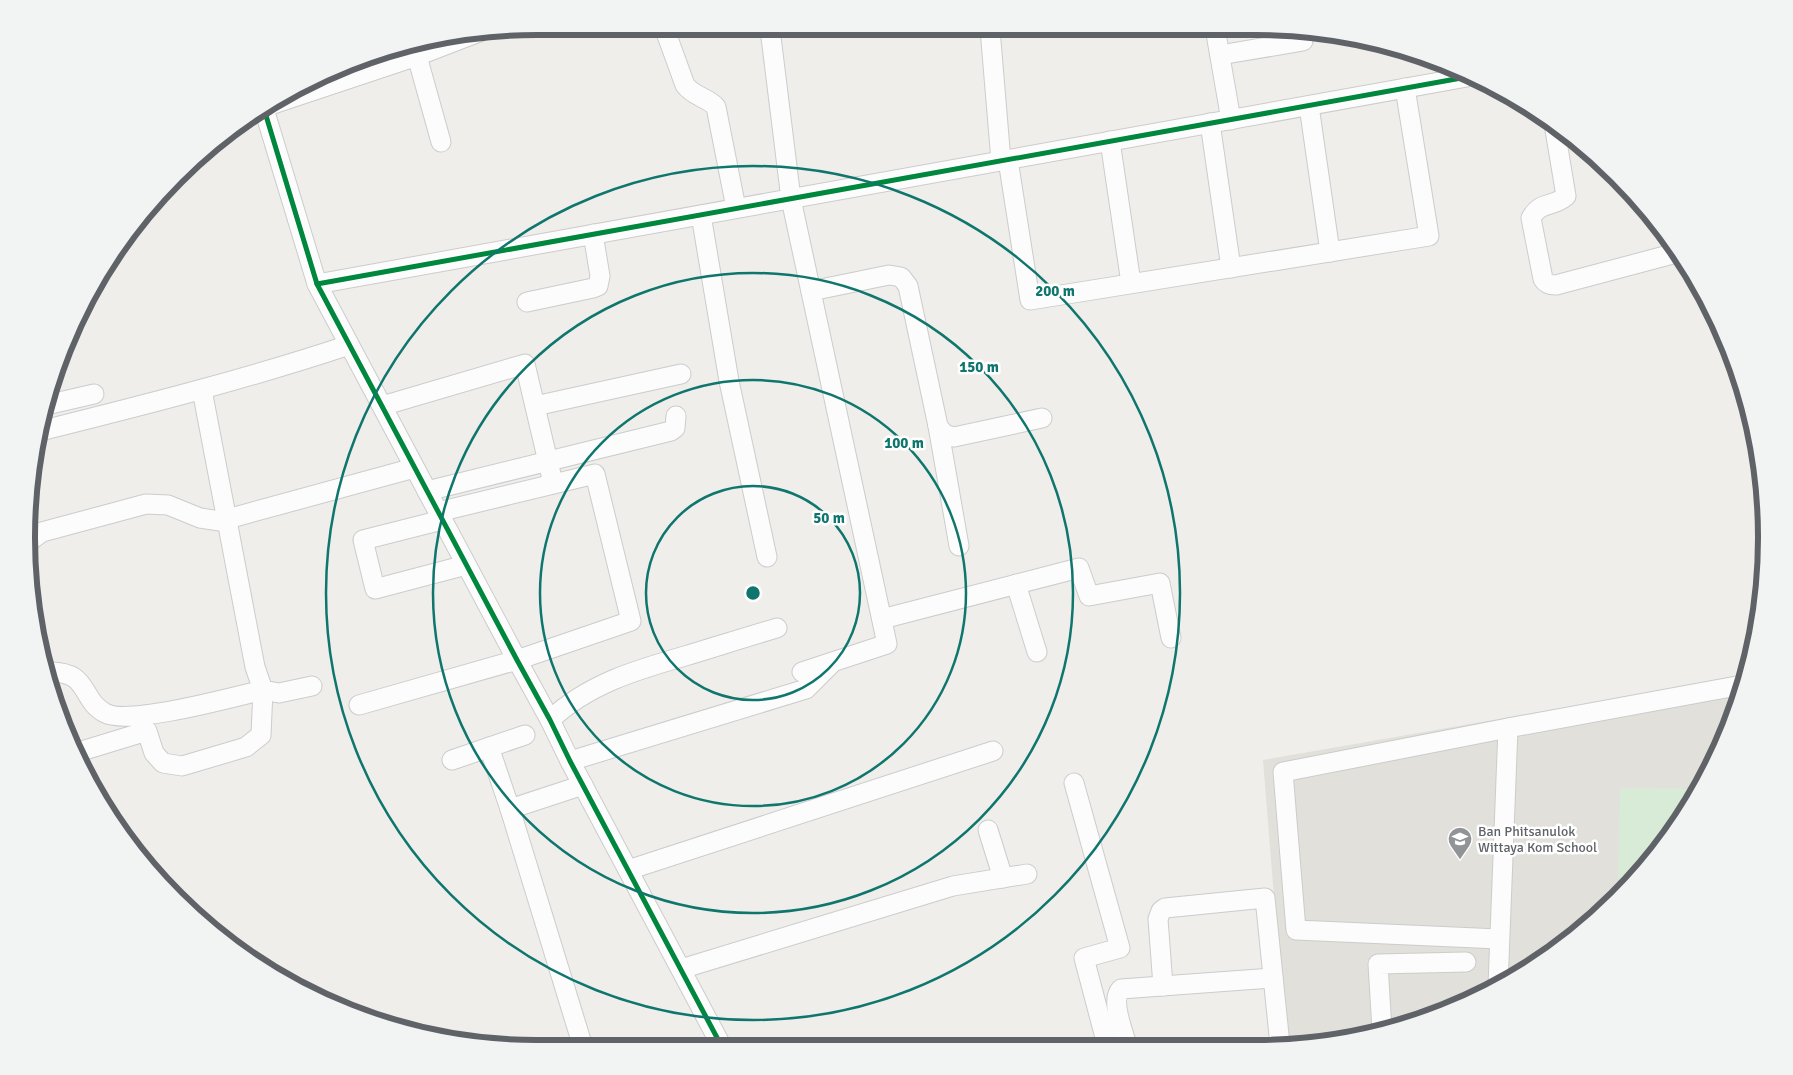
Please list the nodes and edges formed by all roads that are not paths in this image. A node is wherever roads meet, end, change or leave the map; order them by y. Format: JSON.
{"nodes":[{"id":1,"x":667,"y":35,"type":"edge"},
{"id":2,"x":771,"y":35,"type":"edge"},
{"id":3,"x":991,"y":35,"type":"edge"},
{"id":4,"x":1216,"y":35,"type":"edge"},
{"id":5,"x":1303,"y":41,"type":"dead end"},
{"id":6,"x":452,"y":43,"type":"edge"},
{"id":7,"x":417,"y":56,"type":"junction"},
{"id":8,"x":1220,"y":56,"type":"junction"},
{"id":9,"x":1459,"y":78,"type":"edge"},
{"id":10,"x":1405,"y":88,"type":"junction"},
{"id":11,"x":299,"y":95,"type":"edge"},
{"id":12,"x":1309,"y":106,"type":"junction"},
{"id":13,"x":266,"y":115,"type":"edge"},
{"id":14,"x":1231,"y":120,"type":"junction"},
{"id":15,"x":1210,"y":123,"type":"junction"},
{"id":16,"x":1560,"y":138,"type":"edge"},
{"id":17,"x":1110,"y":141,"type":"junction"},
{"id":18,"x":441,"y":142,"type":"dead end"},
{"id":19,"x":1004,"y":160,"type":"junction"},
{"id":20,"x":791,"y":199,"type":"junction"},
{"id":21,"x":736,"y":208,"type":"junction"},
{"id":22,"x":701,"y":215,"type":"junction"},
{"id":23,"x":593,"y":234,"type":"junction"},
{"id":24,"x":1330,"y":252,"type":"junction"},
{"id":25,"x":1670,"y":255,"type":"edge"},
{"id":26,"x":1231,"y":268,"type":"junction"},
{"id":27,"x":317,"y":284,"type":"junction"},
{"id":28,"x":1131,"y":284,"type":"junction"},
{"id":29,"x":811,"y":291,"type":"junction"},
{"id":30,"x":527,"y":302,"type":"dead end"},
{"id":31,"x":349,"y":345,"type":"junction"},
{"id":32,"x":681,"y":374,"type":"dead end"},
{"id":33,"x":202,"y":390,"type":"junction"},
{"id":34,"x":94,"y":394,"type":"dead end"},
{"id":35,"x":53,"y":403,"type":"edge"},
{"id":36,"x":382,"y":406,"type":"junction"},
{"id":37,"x":535,"y":406,"type":"junction"},
{"id":38,"x":676,"y":416,"type":"dead end"},
{"id":39,"x":1042,"y":418,"type":"dead end"},
{"id":40,"x":938,"y":426,"type":"junction"},
{"id":41,"x":47,"y":429,"type":"edge"},
{"id":42,"x":548,"y":461,"type":"junction"},
{"id":43,"x":414,"y":468,"type":"junction"},
{"id":44,"x":553,"y":483,"type":"junction"},
{"id":45,"x":427,"y":491,"type":"junction"},
{"id":46,"x":440,"y":516,"type":"junction"},
{"id":47,"x":227,"y":520,"type":"junction"},
{"id":48,"x":35,"y":537,"type":"edge"},
{"id":49,"x":959,"y":546,"type":"dead end"},
{"id":50,"x":767,"y":557,"type":"dead end"},
{"id":51,"x":466,"y":565,"type":"junction"},
{"id":52,"x":1016,"y":584,"type":"junction"},
{"id":53,"x":882,"y":620,"type":"junction"},
{"id":54,"x":777,"y":628,"type":"dead end"},
{"id":55,"x":1171,"y":638,"type":"dead end"},
{"id":56,"x":1037,"y":652,"type":"dead end"},
{"id":57,"x":517,"y":660,"type":"junction"},
{"id":58,"x":834,"y":662,"type":"junction"},
{"id":59,"x":53,"y":672,"type":"edge"},
{"id":60,"x":802,"y":672,"type":"dead end"},
{"id":61,"x":312,"y":686,"type":"dead end"},
{"id":62,"x":1735,"y":686,"type":"edge"},
{"id":63,"x":263,"y":690,"type":"junction"},
{"id":64,"x":359,"y":705,"type":"dead end"},
{"id":65,"x":550,"y":720,"type":"junction"},
{"id":66,"x":1508,"y":728,"type":"junction"},
{"id":67,"x":524,"y":735,"type":"dead end"},
{"id":68,"x":489,"y":747,"type":"junction"},
{"id":69,"x":83,"y":751,"type":"edge"},
{"id":70,"x":993,"y":751,"type":"dead end"},
{"id":71,"x":452,"y":760,"type":"dead end"},
{"id":72,"x":570,"y":761,"type":"junction"},
{"id":73,"x":1074,"y":783,"type":"dead end"},
{"id":74,"x":583,"y":785,"type":"junction"},
{"id":75,"x":510,"y":809,"type":"junction"},
{"id":76,"x":988,"y":830,"type":"dead end"},
{"id":77,"x":628,"y":870,"type":"junction"},
{"id":78,"x":1026,"y":874,"type":"dead end"},
{"id":79,"x":1003,"y":878,"type":"junction"},
{"id":80,"x":1499,"y":939,"type":"junction"},
{"id":81,"x":1466,"y":962,"type":"dead end"},
{"id":82,"x":681,"y":969,"type":"junction"},
{"id":83,"x":1272,"y":978,"type":"junction"},
{"id":84,"x":1498,"y":978,"type":"edge"},
{"id":85,"x":1163,"y":986,"type":"junction"},
{"id":86,"x":1382,"y":1024,"type":"edge"},
{"id":87,"x":1279,"y":1039,"type":"edge"},
{"id":88,"x":581,"y":1040,"type":"edge"},
{"id":89,"x":718,"y":1040,"type":"edge"},
{"id":90,"x":1106,"y":1040,"type":"edge"},
{"id":91,"x":1126,"y":1040,"type":"edge"}],
"edges":[{"from":1,"to":21,"type":"street"},
{"from":2,"to":20,"type":"street"},
{"from":3,"to":19,"type":"street"},
{"from":4,"to":8,"type":"street"},
{"from":5,"to":8,"type":"street"},
{"from":6,"to":7,"type":"street"},
{"from":7,"to":11,"type":"street"},
{"from":7,"to":18,"type":"street"},
{"from":8,"to":14,"type":"street"},
{"from":9,"to":10,"type":"street"},
{"from":10,"to":12,"type":"street"},
{"from":10,"to":24,"type":"street"},
{"from":12,"to":14,"type":"street"},
{"from":12,"to":24,"type":"street"},
{"from":13,"to":27,"type":"street"},
{"from":14,"to":15,"type":"street"},
{"from":15,"to":17,"type":"street"},
{"from":15,"to":26,"type":"street"},
{"from":16,"to":25,"type":"street"},
{"from":17,"to":19,"type":"street"},
{"from":17,"to":28,"type":"street"},
{"from":19,"to":20,"type":"street"},
{"from":19,"to":28,"type":"street"},
{"from":20,"to":21,"type":"street"},
{"from":20,"to":29,"type":"street"},
{"from":21,"to":22,"type":"street"},
{"from":22,"to":23,"type":"street"},
{"from":22,"to":50,"type":"street"},
{"from":23,"to":27,"type":"street"},
{"from":23,"to":30,"type":"street"},
{"from":24,"to":26,"type":"street"},
{"from":26,"to":28,"type":"street"},
{"from":27,"to":31,"type":"street"},
{"from":29,"to":40,"type":"street"},
{"from":29,"to":53,"type":"street"},
{"from":31,"to":33,"type":"street"},
{"from":31,"to":36,"type":"street"},
{"from":32,"to":37,"type":"street"},
{"from":33,"to":41,"type":"street"},
{"from":33,"to":47,"type":"street"},
{"from":34,"to":35,"type":"street"},
{"from":36,"to":37,"type":"street"},
{"from":36,"to":43,"type":"street"},
{"from":37,"to":42,"type":"street"},
{"from":38,"to":42,"type":"street"},
{"from":39,"to":40,"type":"street"},
{"from":40,"to":49,"type":"street"},
{"from":42,"to":44,"type":"street"},
{"from":42,"to":45,"type":"street"},
{"from":43,"to":45,"type":"street"},
{"from":43,"to":47,"type":"street"},
{"from":44,"to":46,"type":"street"},
{"from":44,"to":57,"type":"street"},
{"from":45,"to":46,"type":"street"},
{"from":46,"to":51,"type":"street"},
{"from":46,"to":51,"type":"street"},
{"from":47,"to":48,"type":"street"},
{"from":47,"to":63,"type":"street"},
{"from":51,"to":57,"type":"street"},
{"from":52,"to":53,"type":"street"},
{"from":52,"to":55,"type":"street"},
{"from":52,"to":56,"type":"street"},
{"from":53,"to":58,"type":"street"},
{"from":54,"to":65,"type":"street"},
{"from":57,"to":64,"type":"street"},
{"from":57,"to":65,"type":"street"},
{"from":58,"to":60,"type":"street"},
{"from":58,"to":72,"type":"street"},
{"from":59,"to":63,"type":"street"},
{"from":61,"to":63,"type":"street"},
{"from":62,"to":66,"type":"street"},
{"from":63,"to":69,"type":"street"},
{"from":65,"to":72,"type":"street"},
{"from":66,"to":80,"type":"street"},
{"from":66,"to":80,"type":"street"},
{"from":67,"to":68,"type":"street"},
{"from":68,"to":71,"type":"street"},
{"from":68,"to":75,"type":"street"},
{"from":70,"to":77,"type":"street"},
{"from":72,"to":74,"type":"street"},
{"from":73,"to":90,"type":"street"},
{"from":74,"to":75,"type":"street"},
{"from":74,"to":77,"type":"street"},
{"from":75,"to":88,"type":"street"},
{"from":76,"to":79,"type":"street"},
{"from":77,"to":82,"type":"street"},
{"from":78,"to":79,"type":"street"},
{"from":79,"to":82,"type":"street"},
{"from":80,"to":84,"type":"street"},
{"from":81,"to":86,"type":"street"},
{"from":82,"to":89,"type":"street"},
{"from":83,"to":85,"type":"street"},
{"from":83,"to":85,"type":"street"},
{"from":83,"to":87,"type":"street"},
{"from":85,"to":91,"type":"street"}]}
